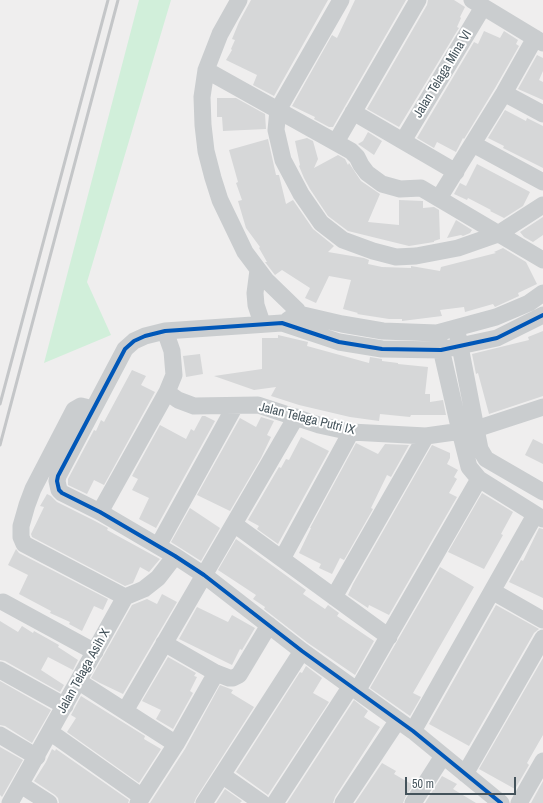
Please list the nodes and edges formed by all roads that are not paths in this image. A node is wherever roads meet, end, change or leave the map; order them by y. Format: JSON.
{"nodes":[{"id":1,"x":239,"y":0,"type":"edge"},
{"id":2,"x":342,"y":0,"type":"edge"},
{"id":3,"x":418,"y":0,"type":"edge"},
{"id":4,"x":477,"y":3,"type":"edge"},
{"id":5,"x":539,"y":40,"type":"edge"},
{"id":6,"x":206,"y":70,"type":"junction"},
{"id":7,"x":504,"y":93,"type":"junction"},
{"id":8,"x":278,"y":110,"type":"junction"},
{"id":9,"x":353,"y":112,"type":"junction"},
{"id":10,"x":543,"y":114,"type":"edge"},
{"id":11,"x":402,"y":141,"type":"junction"},
{"id":12,"x":336,"y":142,"type":"junction"},
{"id":13,"x":473,"y":144,"type":"junction"},
{"id":14,"x":456,"y":172,"type":"junction"},
{"id":15,"x":543,"y":182,"type":"edge"},
{"id":16,"x":439,"y":198,"type":"junction"},
{"id":17,"x":543,"y":205,"type":"edge"},
{"id":18,"x":498,"y":234,"type":"junction"},
{"id":19,"x":543,"y":260,"type":"edge"},
{"id":20,"x":258,"y":270,"type":"junction"},
{"id":21,"x":543,"y":293,"type":"edge"},
{"id":22,"x":543,"y":315,"type":"edge"},
{"id":23,"x":292,"y":321,"type":"junction"},
{"id":24,"x":262,"y":323,"type":"junction"},
{"id":25,"x":457,"y":328,"type":"junction"},
{"id":26,"x":165,"y":331,"type":"junction"},
{"id":27,"x":437,"y":333,"type":"junction"},
{"id":28,"x":461,"y":346,"type":"junction"},
{"id":29,"x":441,"y":350,"type":"junction"},
{"id":30,"x":167,"y":392,"type":"junction"},
{"id":31,"x":235,"y":406,"type":"junction"},
{"id":32,"x":543,"y":407,"type":"edge"},
{"id":33,"x":93,"y":409,"type":"junction"},
{"id":34,"x":296,"y":418,"type":"junction"},
{"id":35,"x":468,"y":430,"type":"junction"},
{"id":36,"x":351,"y":432,"type":"junction"},
{"id":37,"x":426,"y":436,"type":"junction"},
{"id":38,"x":479,"y":479,"type":"junction"},
{"id":39,"x":543,"y":492,"type":"edge"},
{"id":40,"x":100,"y":512,"type":"junction"},
{"id":41,"x":539,"y":517,"type":"edge"},
{"id":42,"x":234,"y":524,"type":"junction"},
{"id":43,"x":158,"y":546,"type":"junction"},
{"id":44,"x":175,"y":556,"type":"junction"},
{"id":45,"x":282,"y":559,"type":"junction"},
{"id":46,"x":204,"y":575,"type":"junction"},
{"id":47,"x":492,"y":591,"type":"junction"},
{"id":48,"x":125,"y":596,"type":"junction"},
{"id":49,"x":334,"y":597,"type":"junction"},
{"id":50,"x":3,"y":602,"type":"dead end"},
{"id":51,"x":543,"y":620,"type":"edge"},
{"id":52,"x":269,"y":626,"type":"junction"},
{"id":53,"x":389,"y":637,"type":"junction"},
{"id":54,"x":543,"y":638,"type":"edge"},
{"id":55,"x":164,"y":644,"type":"junction"},
{"id":56,"x":95,"y":652,"type":"junction"},
{"id":57,"x":302,"y":652,"type":"junction"},
{"id":58,"x":0,"y":670,"type":"edge"},
{"id":59,"x":216,"y":673,"type":"junction"},
{"id":60,"x":78,"y":681,"type":"junction"},
{"id":61,"x":354,"y":688,"type":"junction"},
{"id":62,"x":65,"y":706,"type":"junction"},
{"id":63,"x":125,"y":711,"type":"junction"},
{"id":64,"x":398,"y":720,"type":"junction"},
{"id":65,"x":414,"y":731,"type":"junction"},
{"id":66,"x":50,"y":732,"type":"junction"},
{"id":67,"x":0,"y":735,"type":"edge"},
{"id":68,"x":176,"y":744,"type":"junction"},
{"id":69,"x":443,"y":756,"type":"junction"},
{"id":70,"x":37,"y":757,"type":"junction"},
{"id":71,"x":543,"y":761,"type":"edge"},
{"id":72,"x":465,"y":774,"type":"junction"},
{"id":73,"x":222,"y":775,"type":"junction"},
{"id":74,"x":21,"y":785,"type":"junction"},
{"id":75,"x":140,"y":800,"type":"edge"},
{"id":76,"x":490,"y":800,"type":"edge"},
{"id":77,"x":10,"y":803,"type":"edge"},
{"id":78,"x":49,"y":803,"type":"edge"},
{"id":79,"x":204,"y":803,"type":"edge"},
{"id":80,"x":262,"y":803,"type":"edge"},
{"id":81,"x":275,"y":803,"type":"edge"},
{"id":82,"x":343,"y":803,"type":"edge"},
{"id":83,"x":413,"y":803,"type":"edge"},
{"id":84,"x":519,"y":803,"type":"edge"}],
"edges":[{"from":1,"to":6,"type":"street"},
{"from":2,"to":8,"type":"street"},
{"from":3,"to":9,"type":"street"},
{"from":4,"to":5,"type":"street"},
{"from":4,"to":11,"type":"street","name":"Jalan Telaga Mina VI"},
{"from":5,"to":7,"type":"street"},
{"from":6,"to":8,"type":"street"},
{"from":6,"to":20,"type":"street"},
{"from":7,"to":10,"type":"street"},
{"from":7,"to":13,"type":"street"},
{"from":8,"to":12,"type":"street"},
{"from":8,"to":18,"type":"street"},
{"from":9,"to":11,"type":"street"},
{"from":9,"to":12,"type":"street"},
{"from":11,"to":14,"type":"street"},
{"from":12,"to":16,"type":"street"},
{"from":13,"to":14,"type":"street"},
{"from":13,"to":15,"type":"street"},
{"from":14,"to":16,"type":"street"},
{"from":16,"to":18,"type":"street"},
{"from":17,"to":18,"type":"street"},
{"from":18,"to":19,"type":"street"},
{"from":20,"to":23,"type":"street"},
{"from":20,"to":24,"type":"street"},
{"from":21,"to":25,"type":"street"},
{"from":22,"to":28,"type":"street"},
{"from":23,"to":24,"type":"street"},
{"from":23,"to":27,"type":"street"},
{"from":23,"to":29,"type":"street"},
{"from":24,"to":26,"type":"street"},
{"from":25,"to":27,"type":"street"},
{"from":25,"to":28,"type":"street"},
{"from":26,"to":30,"type":"street"},
{"from":26,"to":33,"type":"street"},
{"from":27,"to":29,"type":"street"},
{"from":28,"to":29,"type":"street"},
{"from":28,"to":35,"type":"street"},
{"from":29,"to":35,"type":"street"},
{"from":30,"to":31,"type":"street","name":"Jalan Telaga Putri IX"},
{"from":30,"to":40,"type":"street"},
{"from":31,"to":34,"type":"street","name":"Jalan Telaga Putri IX"},
{"from":31,"to":43,"type":"street"},
{"from":32,"to":35,"type":"street","name":"Jalan Telaga Putri IX"},
{"from":33,"to":40,"type":"street"},
{"from":33,"to":48,"type":"street"},
{"from":34,"to":36,"type":"street","name":"Jalan Telaga Putri IX"},
{"from":34,"to":42,"type":"street"},
{"from":35,"to":37,"type":"street","name":"Jalan Telaga Putri IX"},
{"from":35,"to":38,"type":"street"},
{"from":35,"to":39,"type":"street"},
{"from":36,"to":37,"type":"street","name":"Jalan Telaga Putri IX"},
{"from":36,"to":45,"type":"street"},
{"from":37,"to":49,"type":"street"},
{"from":38,"to":41,"type":"street"},
{"from":38,"to":53,"type":"street"},
{"from":40,"to":43,"type":"street"},
{"from":41,"to":47,"type":"street"},
{"from":42,"to":45,"type":"street"},
{"from":42,"to":46,"type":"street"},
{"from":43,"to":44,"type":"street"},
{"from":44,"to":46,"type":"street"},
{"from":44,"to":48,"type":"street"},
{"from":45,"to":49,"type":"street"},
{"from":46,"to":52,"type":"street"},
{"from":46,"to":55,"type":"street"},
{"from":47,"to":51,"type":"street"},
{"from":47,"to":65,"type":"street"},
{"from":48,"to":56,"type":"street","name":"Jalan Telaga Asih X"},
{"from":49,"to":53,"type":"street"},
{"from":50,"to":56,"type":"street"},
{"from":52,"to":57,"type":"street"},
{"from":52,"to":59,"type":"street"},
{"from":53,"to":61,"type":"street"},
{"from":54,"to":72,"type":"street"},
{"from":55,"to":59,"type":"street"},
{"from":55,"to":63,"type":"street"},
{"from":56,"to":60,"type":"street","name":"Jalan Telaga Asih X"},
{"from":57,"to":61,"type":"street"},
{"from":57,"to":73,"type":"street"},
{"from":58,"to":62,"type":"street"},
{"from":59,"to":68,"type":"street"},
{"from":60,"to":62,"type":"street","name":"Jalan Telaga Asih X"},
{"from":60,"to":63,"type":"street"},
{"from":61,"to":64,"type":"street"},
{"from":61,"to":81,"type":"street"},
{"from":62,"to":66,"type":"street","name":"Jalan Telaga Asih X"},
{"from":63,"to":68,"type":"street"},
{"from":64,"to":65,"type":"street"},
{"from":64,"to":82,"type":"street"},
{"from":65,"to":69,"type":"street"},
{"from":66,"to":70,"type":"street","name":"Jalan Telaga Asih X"},
{"from":66,"to":75,"type":"street"},
{"from":67,"to":70,"type":"street"},
{"from":68,"to":75,"type":"street"},
{"from":69,"to":72,"type":"street"},
{"from":69,"to":83,"type":"street"},
{"from":70,"to":74,"type":"street","name":"Jalan Telaga Asih X"},
{"from":71,"to":84,"type":"street"},
{"from":72,"to":76,"type":"street"},
{"from":73,"to":79,"type":"street"},
{"from":73,"to":80,"type":"street"},
{"from":74,"to":77,"type":"street","name":"Jalan Telaga Asih X"},
{"from":74,"to":78,"type":"street"}]}
